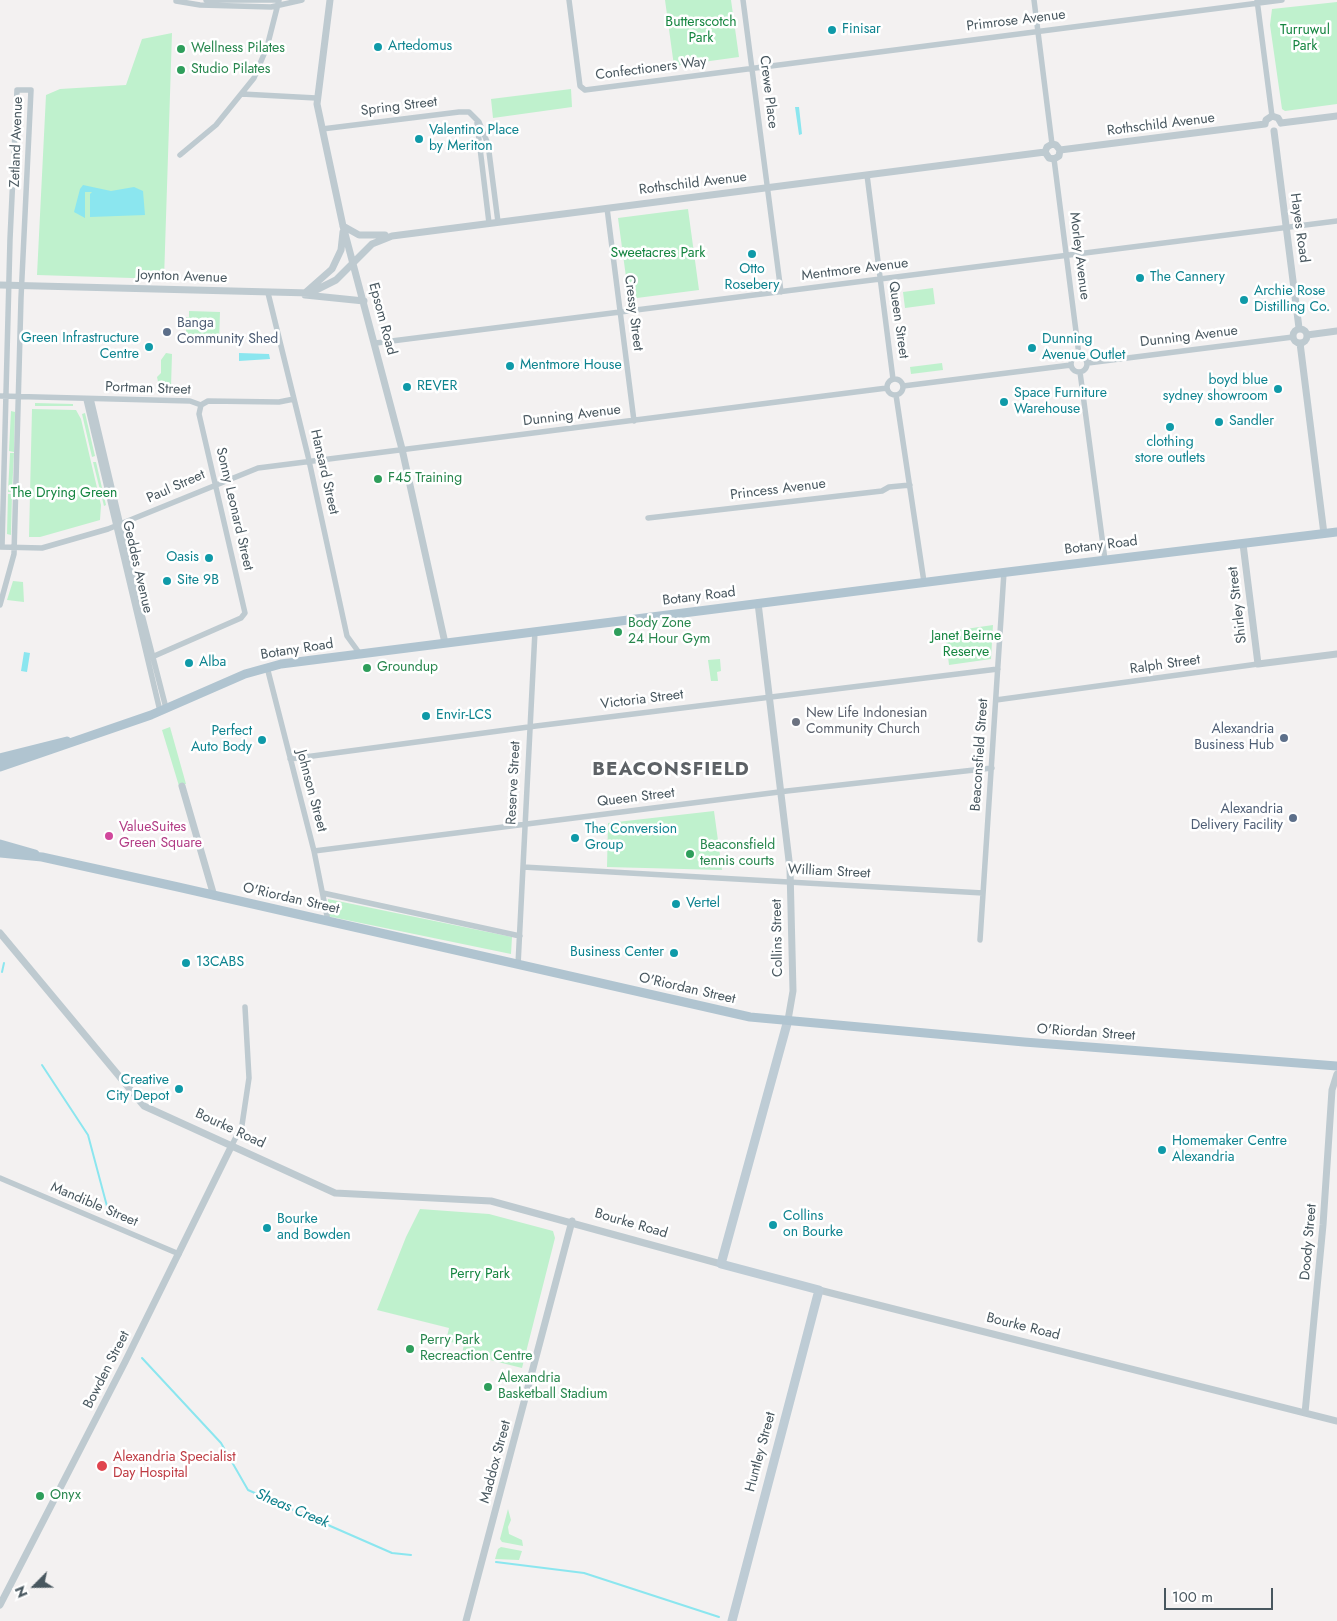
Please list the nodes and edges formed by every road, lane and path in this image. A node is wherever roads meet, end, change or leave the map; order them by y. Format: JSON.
{"nodes":[{"id":1,"x":200,"y":0,"type":"edge"},
{"id":2,"x":206,"y":0,"type":"edge"},
{"id":3,"x":302,"y":0,"type":"edge"},
{"id":4,"x":569,"y":0,"type":"edge"},
{"id":5,"x":743,"y":0,"type":"edge"},
{"id":6,"x":1034,"y":0,"type":"edge"},
{"id":7,"x":1282,"y":0,"type":"edge"},
{"id":8,"x":185,"y":1,"type":"edge"},
{"id":9,"x":328,"y":1,"type":"edge"},
{"id":10,"x":1258,"y":1,"type":"edge"},
{"id":11,"x":279,"y":2,"type":"edge"},
{"id":12,"x":263,"y":4,"type":"junction"},
{"id":13,"x":1037,"y":31,"type":"junction"},
{"id":14,"x":753,"y":68,"type":"junction"},
{"id":15,"x":242,"y":94,"type":"junction"},
{"id":16,"x":316,"y":98,"type":"junction"},
{"id":17,"x":1272,"y":116,"type":"junction"},
{"id":18,"x":1337,"y":116,"type":"edge"},
{"id":19,"x":476,"y":118,"type":"junction"},
{"id":20,"x":1281,"y":123,"type":"junction"},
{"id":21,"x":1265,"y":124,"type":"junction"},
{"id":22,"x":322,"y":129,"type":"junction"},
{"id":23,"x":1274,"y":131,"type":"junction"},
{"id":24,"x":1052,"y":144,"type":"junction"},
{"id":25,"x":1060,"y":150,"type":"junction"},
{"id":26,"x":1045,"y":152,"type":"junction"},
{"id":27,"x":180,"y":155,"type":"dead end"},
{"id":28,"x":1054,"y":159,"type":"junction"},
{"id":29,"x":491,"y":170,"type":"junction"},
{"id":30,"x":867,"y":176,"type":"junction"},
{"id":31,"x":484,"y":185,"type":"junction"},
{"id":32,"x":767,"y":188,"type":"junction"},
{"id":33,"x":607,"y":208,"type":"junction"},
{"id":34,"x":1337,"y":221,"type":"edge"},
{"id":35,"x":498,"y":222,"type":"junction"},
{"id":36,"x":489,"y":223,"type":"junction"},
{"id":37,"x":344,"y":226,"type":"junction"},
{"id":38,"x":1286,"y":228,"type":"junction"},
{"id":39,"x":397,"y":235,"type":"junction"},
{"id":40,"x":1066,"y":255,"type":"junction"},
{"id":41,"x":354,"y":263,"type":"junction"},
{"id":42,"x":880,"y":279,"type":"junction"},
{"id":43,"x":0,"y":285,"type":"edge"},
{"id":44,"x":10,"y":285,"type":"junction"},
{"id":45,"x":22,"y":286,"type":"junction"},
{"id":46,"x":781,"y":292,"type":"junction"},
{"id":47,"x":268,"y":293,"type":"junction"},
{"id":48,"x":305,"y":293,"type":"junction"},
{"id":49,"x":293,"y":294,"type":"junction"},
{"id":50,"x":364,"y":301,"type":"junction"},
{"id":51,"x":620,"y":312,"type":"junction"},
{"id":52,"x":1299,"y":328,"type":"junction"},
{"id":53,"x":1337,"y":331,"type":"edge"},
{"id":54,"x":1307,"y":335,"type":"junction"},
{"id":55,"x":1293,"y":337,"type":"junction"},
{"id":56,"x":376,"y":343,"type":"junction"},
{"id":57,"x":1300,"y":343,"type":"junction"},
{"id":58,"x":1078,"y":355,"type":"junction"},
{"id":59,"x":1088,"y":363,"type":"junction"},
{"id":60,"x":1071,"y":365,"type":"junction"},
{"id":61,"x":1080,"y":372,"type":"junction"},
{"id":62,"x":893,"y":379,"type":"junction"},
{"id":63,"x":903,"y":386,"type":"junction"},
{"id":64,"x":886,"y":388,"type":"junction"},
{"id":65,"x":896,"y":395,"type":"junction"},
{"id":66,"x":3,"y":396,"type":"edge"},
{"id":67,"x":18,"y":396,"type":"junction"},
{"id":68,"x":88,"y":399,"type":"junction"},
{"id":69,"x":294,"y":399,"type":"junction"},
{"id":70,"x":200,"y":404,"type":"junction"},
{"id":71,"x":634,"y":421,"type":"junction"},
{"id":72,"x":402,"y":449,"type":"junction"},
{"id":73,"x":309,"y":461,"type":"junction"},
{"id":74,"x":261,"y":468,"type":"joint"},
{"id":75,"x":216,"y":483,"type":"junction"},
{"id":76,"x":910,"y":485,"type":"junction"},
{"id":77,"x":648,"y":518,"type":"dead end"},
{"id":78,"x":118,"y":526,"type":"junction"},
{"id":79,"x":1337,"y":532,"type":"edge"},
{"id":80,"x":1324,"y":534,"type":"junction"},
{"id":81,"x":1243,"y":544,"type":"junction"},
{"id":82,"x":1,"y":547,"type":"edge"},
{"id":83,"x":14,"y":547,"type":"junction"},
{"id":84,"x":1105,"y":560,"type":"junction"},
{"id":85,"x":1004,"y":572,"type":"junction"},
{"id":86,"x":924,"y":582,"type":"junction"},
{"id":87,"x":758,"y":603,"type":"junction"},
{"id":88,"x":0,"y":605,"type":"edge"},
{"id":89,"x":535,"y":631,"type":"junction"},
{"id":90,"x":445,"y":643,"type":"junction"},
{"id":91,"x":360,"y":654,"type":"junction"},
{"id":92,"x":1337,"y":654,"type":"edge"},
{"id":93,"x":152,"y":657,"type":"junction"},
{"id":94,"x":1258,"y":664,"type":"junction"},
{"id":95,"x":267,"y":667,"type":"junction"},
{"id":96,"x":998,"y":669,"type":"junction"},
{"id":97,"x":769,"y":697,"type":"junction"},
{"id":98,"x":996,"y":700,"type":"junction"},
{"id":99,"x":163,"y":709,"type":"junction"},
{"id":100,"x":529,"y":726,"type":"junction"},
{"id":101,"x":77,"y":739,"type":"junction"},
{"id":102,"x":0,"y":758,"type":"edge"},
{"id":103,"x":290,"y":759,"type":"junction"},
{"id":104,"x":0,"y":767,"type":"edge"},
{"id":105,"x":992,"y":768,"type":"junction"},
{"id":106,"x":182,"y":786,"type":"dead end"},
{"id":107,"x":780,"y":792,"type":"junction"},
{"id":108,"x":524,"y":824,"type":"junction"},
{"id":109,"x":3,"y":850,"type":"edge"},
{"id":110,"x":314,"y":851,"type":"junction"},
{"id":111,"x":523,"y":867,"type":"junction"},
{"id":112,"x":790,"y":882,"type":"junction"},
{"id":113,"x":323,"y":893,"type":"junction"},
{"id":114,"x":983,"y":893,"type":"junction"},
{"id":115,"x":214,"y":896,"type":"junction"},
{"id":116,"x":328,"y":921,"type":"junction"},
{"id":117,"x":0,"y":933,"type":"edge"},
{"id":118,"x":520,"y":936,"type":"junction"},
{"id":119,"x":980,"y":940,"type":"dead end"},
{"id":120,"x":518,"y":965,"type":"junction"},
{"id":121,"x":245,"y":1007,"type":"dead end"},
{"id":122,"x":788,"y":1020,"type":"junction"},
{"id":123,"x":1337,"y":1066,"type":"edge"},
{"id":124,"x":1337,"y":1074,"type":"edge"},
{"id":125,"x":232,"y":1145,"type":"junction"},
{"id":126,"x":0,"y":1178,"type":"edge"},
{"id":127,"x":572,"y":1221,"type":"junction"},
{"id":128,"x":179,"y":1254,"type":"junction"},
{"id":129,"x":722,"y":1264,"type":"junction"},
{"id":130,"x":819,"y":1290,"type":"junction"},
{"id":131,"x":1305,"y":1413,"type":"junction"},
{"id":132,"x":1337,"y":1421,"type":"edge"},
{"id":133,"x":0,"y":1605,"type":"edge"},
{"id":134,"x":466,"y":1621,"type":"edge"},
{"id":135,"x":732,"y":1621,"type":"edge"}],
"edges":[{"from":1,"to":8,"type":"street"},
{"from":2,"to":12,"type":"street"},
{"from":3,"to":11,"type":"street"},
{"from":4,"to":14,"type":"street","name":"Confectioners Way"},
{"from":5,"to":14,"type":"street","name":"Crewe Place"},
{"from":6,"to":13,"type":"street"},
{"from":7,"to":10,"type":"street","name":"Primrose Avenue"},
{"from":8,"to":12,"type":"street"},
{"from":9,"to":16,"type":"street","name":"Epsom Road"},
{"from":10,"to":13,"type":"street","name":"Primrose Avenue"},
{"from":10,"to":17,"type":"street"},
{"from":11,"to":12,"type":"street"},
{"from":11,"to":15,"type":"street"},
{"from":13,"to":14,"type":"street","name":"Primrose Avenue"},
{"from":13,"to":24,"type":"street"},
{"from":14,"to":32,"type":"street","name":"Crewe Place"},
{"from":15,"to":16,"type":"street"},
{"from":15,"to":27,"type":"street"},
{"from":16,"to":22,"type":"street","name":"Epsom Road"},
{"from":17,"to":20,"type":"street"},
{"from":17,"to":21,"type":"street"},
{"from":18,"to":20,"type":"street"},
{"from":19,"to":22,"type":"street","name":"Spring Street"},
{"from":19,"to":29,"type":"street"},
{"from":19,"to":31,"type":"street"},
{"from":20,"to":23,"type":"street"},
{"from":21,"to":23,"type":"street"},
{"from":21,"to":25,"type":"street","name":"Rothschild Avenue"},
{"from":22,"to":37,"type":"street","name":"Epsom Road"},
{"from":23,"to":38,"type":"street","name":"Hayes Road"},
{"from":24,"to":25,"type":"street"},
{"from":24,"to":26,"type":"street"},
{"from":25,"to":28,"type":"street"},
{"from":26,"to":28,"type":"street"},
{"from":26,"to":30,"type":"street","name":"Rothschild Avenue"},
{"from":28,"to":40,"type":"street","name":"Morley Avenue"},
{"from":29,"to":31,"type":"street"},
{"from":29,"to":35,"type":"street"},
{"from":30,"to":32,"type":"street","name":"Rothschild Avenue"},
{"from":30,"to":42,"type":"street","name":"Queen Street"},
{"from":31,"to":36,"type":"street"},
{"from":32,"to":33,"type":"street","name":"Rothschild Avenue"},
{"from":32,"to":46,"type":"street","name":"Crewe Place"},
{"from":33,"to":35,"type":"street","name":"Rothschild Avenue"},
{"from":33,"to":51,"type":"street","name":"Cressy Street"},
{"from":34,"to":38,"type":"street","name":"Mentmore Avenue"},
{"from":35,"to":36,"type":"street","name":"Rothschild Avenue"},
{"from":36,"to":39,"type":"street","name":"Rothschild Avenue"},
{"from":37,"to":39,"type":"street"},
{"from":37,"to":41,"type":"street","name":"Epsom Road"},
{"from":37,"to":48,"type":"street"},
{"from":38,"to":40,"type":"street","name":"Mentmore Avenue"},
{"from":38,"to":52,"type":"street","name":"Hayes Road"},
{"from":39,"to":41,"type":"street","name":"Rothschild Avenue"},
{"from":40,"to":42,"type":"street","name":"Mentmore Avenue"},
{"from":40,"to":58,"type":"street","name":"Morley Avenue"},
{"from":41,"to":48,"type":"street","name":"Joynton Avenue"},
{"from":41,"to":50,"type":"street","name":"Epsom Road"},
{"from":42,"to":46,"type":"street","name":"Mentmore Avenue"},
{"from":42,"to":62,"type":"street","name":"Queen Street"},
{"from":43,"to":44,"type":"street","name":"Joynton Avenue"},
{"from":44,"to":45,"type":"street","name":"Joynton Avenue"},
{"from":44,"to":45,"type":"street","name":"Zetland Avenue"},
{"from":44,"to":66,"type":"street","name":"Zetland Avenue"},
{"from":45,"to":47,"type":"street","name":"Joynton Avenue"},
{"from":45,"to":67,"type":"street","name":"Zetland Avenue"},
{"from":46,"to":51,"type":"street","name":"Mentmore Avenue"},
{"from":47,"to":49,"type":"street","name":"Joynton Avenue"},
{"from":47,"to":69,"type":"street","name":"Hansard Street"},
{"from":48,"to":49,"type":"street","name":"Joynton Avenue"},
{"from":49,"to":50,"type":"street"},
{"from":50,"to":56,"type":"street","name":"Epsom Road"},
{"from":51,"to":56,"type":"street","name":"Mentmore Avenue"},
{"from":51,"to":71,"type":"street","name":"Cressy Street"},
{"from":52,"to":54,"type":"street"},
{"from":52,"to":55,"type":"street"},
{"from":53,"to":54,"type":"street"},
{"from":54,"to":57,"type":"street"},
{"from":55,"to":57,"type":"street"},
{"from":55,"to":59,"type":"street","name":"Dunning Avenue"},
{"from":56,"to":72,"type":"street","name":"Epsom Road"},
{"from":57,"to":80,"type":"street"},
{"from":58,"to":59,"type":"street"},
{"from":58,"to":60,"type":"street"},
{"from":59,"to":61,"type":"street"},
{"from":60,"to":61,"type":"street"},
{"from":60,"to":63,"type":"street"},
{"from":61,"to":84,"type":"street"},
{"from":62,"to":63,"type":"street"},
{"from":62,"to":64,"type":"street"},
{"from":63,"to":65,"type":"street"},
{"from":64,"to":65,"type":"street"},
{"from":64,"to":71,"type":"street","name":"Dunning Avenue"},
{"from":65,"to":76,"type":"street"},
{"from":66,"to":67,"type":"street","name":"Portman Street"},
{"from":66,"to":82,"type":"street","name":"Zetland Avenue"},
{"from":67,"to":68,"type":"street","name":"Portman Street"},
{"from":67,"to":83,"type":"street","name":"Zetland Avenue"},
{"from":68,"to":70,"type":"street","name":"Portman Street"},
{"from":68,"to":78,"type":"street","name":"Geddes Avenue"},
{"from":69,"to":70,"type":"street","name":"Portman Street"},
{"from":69,"to":73,"type":"street","name":"Hansard Street"},
{"from":70,"to":75,"type":"street","name":"Sonny Leonard Street"},
{"from":71,"to":72,"type":"street","name":"Dunning Avenue"},
{"from":72,"to":73,"type":"street","name":"Dunning Avenue"},
{"from":72,"to":90,"type":"street","name":"Epsom Road"},
{"from":73,"to":74,"type":"street","name":"Dunning Avenue"},
{"from":73,"to":91,"type":"street","name":"Hansard Street"},
{"from":74,"to":75,"type":"street","name":"Paul Street"},
{"from":75,"to":78,"type":"street","name":"Paul Street"},
{"from":75,"to":93,"type":"street","name":"Sonny Leonard Street"},
{"from":76,"to":77,"type":"street","name":"Princess Avenue"},
{"from":76,"to":86,"type":"street"},
{"from":78,"to":83,"type":"street","name":"Paul Street"},
{"from":78,"to":93,"type":"street","name":"Geddes Avenue"},
{"from":78,"to":99,"type":"street","name":"Geddes Avenue"},
{"from":79,"to":80,"type":"main road","name":"Botany Road"},
{"from":80,"to":81,"type":"main road","name":"Botany Road"},
{"from":81,"to":84,"type":"main road","name":"Botany Road"},
{"from":81,"to":94,"type":"street","name":"Shirley Street"},
{"from":82,"to":83,"type":"street","name":"Paul Street"},
{"from":83,"to":88,"type":"street","name":"Zetland Avenue"},
{"from":84,"to":85,"type":"main road","name":"Botany Road"},
{"from":85,"to":86,"type":"main road","name":"Botany Road"},
{"from":85,"to":96,"type":"street","name":"Beaconsfield Street"},
{"from":86,"to":87,"type":"main road","name":"Botany Road"},
{"from":87,"to":89,"type":"main road","name":"Botany Road"},
{"from":87,"to":97,"type":"street","name":"Collins Street"},
{"from":89,"to":90,"type":"main road","name":"Botany Road"},
{"from":89,"to":100,"type":"street","name":"Reserve Street"},
{"from":90,"to":91,"type":"main road","name":"Botany Road"},
{"from":91,"to":95,"type":"main road","name":"Botany Road"},
{"from":92,"to":94,"type":"street","name":"Ralph Street"},
{"from":93,"to":99,"type":"street","name":"Geddes Avenue"},
{"from":94,"to":98,"type":"street","name":"Ralph Street"},
{"from":95,"to":99,"type":"main road","name":"Botany Road"},
{"from":95,"to":103,"type":"street","name":"Johnson Street"},
{"from":96,"to":97,"type":"street","name":"Victoria Street"},
{"from":96,"to":98,"type":"street","name":"Beaconsfield Street"},
{"from":97,"to":100,"type":"street","name":"Victoria Street"},
{"from":97,"to":107,"type":"street","name":"Collins Street"},
{"from":98,"to":105,"type":"street","name":"Beaconsfield Street"},
{"from":99,"to":101,"type":"main road","name":"Botany Road"},
{"from":100,"to":103,"type":"street","name":"Victoria Street"},
{"from":100,"to":108,"type":"street","name":"Reserve Street"},
{"from":101,"to":102,"type":"main road","name":"Botany Road"},
{"from":101,"to":104,"type":"main road","name":"Botany Road"},
{"from":103,"to":110,"type":"street","name":"Johnson Street"},
{"from":105,"to":107,"type":"street","name":"Queen Street"},
{"from":105,"to":114,"type":"street","name":"Beaconsfield Street"},
{"from":106,"to":115,"type":"street"},
{"from":107,"to":108,"type":"street","name":"Queen Street"},
{"from":107,"to":112,"type":"street","name":"Collins Street"},
{"from":108,"to":110,"type":"street","name":"Queen Street"},
{"from":108,"to":111,"type":"street","name":"Reserve Street"},
{"from":109,"to":115,"type":"main road","name":"O'Riordan Street"},
{"from":110,"to":113,"type":"street","name":"Johnson Street"},
{"from":111,"to":112,"type":"street","name":"William Street"},
{"from":111,"to":118,"type":"street","name":"Reserve Street"},
{"from":112,"to":114,"type":"street","name":"William Street"},
{"from":112,"to":122,"type":"street","name":"Collins Street"},
{"from":113,"to":116,"type":"street","name":"Johnson Street"},
{"from":113,"to":118,"type":"street"},
{"from":114,"to":119,"type":"street","name":"Beaconsfield Street"},
{"from":115,"to":116,"type":"main road","name":"O'Riordan Street"},
{"from":116,"to":120,"type":"main road","name":"O'Riordan Street"},
{"from":117,"to":125,"type":"street","name":"Bourke Road"},
{"from":118,"to":120,"type":"street","name":"Reserve Street"},
{"from":120,"to":122,"type":"main road","name":"O'Riordan Street"},
{"from":121,"to":125,"type":"street"},
{"from":122,"to":123,"type":"main road","name":"O'Riordan Street"},
{"from":122,"to":129,"type":"main road","name":"Collins Street"},
{"from":124,"to":131,"type":"street","name":"Doody Street"},
{"from":125,"to":127,"type":"street","name":"Bourke Road"},
{"from":125,"to":128,"type":"street","name":"Bowden Street"},
{"from":126,"to":128,"type":"street","name":"Mandible Street"},
{"from":127,"to":129,"type":"street","name":"Bourke Road"},
{"from":127,"to":134,"type":"street","name":"Maddox Street"},
{"from":128,"to":133,"type":"street","name":"Bowden Street"},
{"from":129,"to":130,"type":"main road","name":"Bourke Road"},
{"from":130,"to":131,"type":"street","name":"Bourke Road"},
{"from":130,"to":135,"type":"main road","name":"Huntley Street"},
{"from":131,"to":132,"type":"street","name":"Bourke Road"}]}
